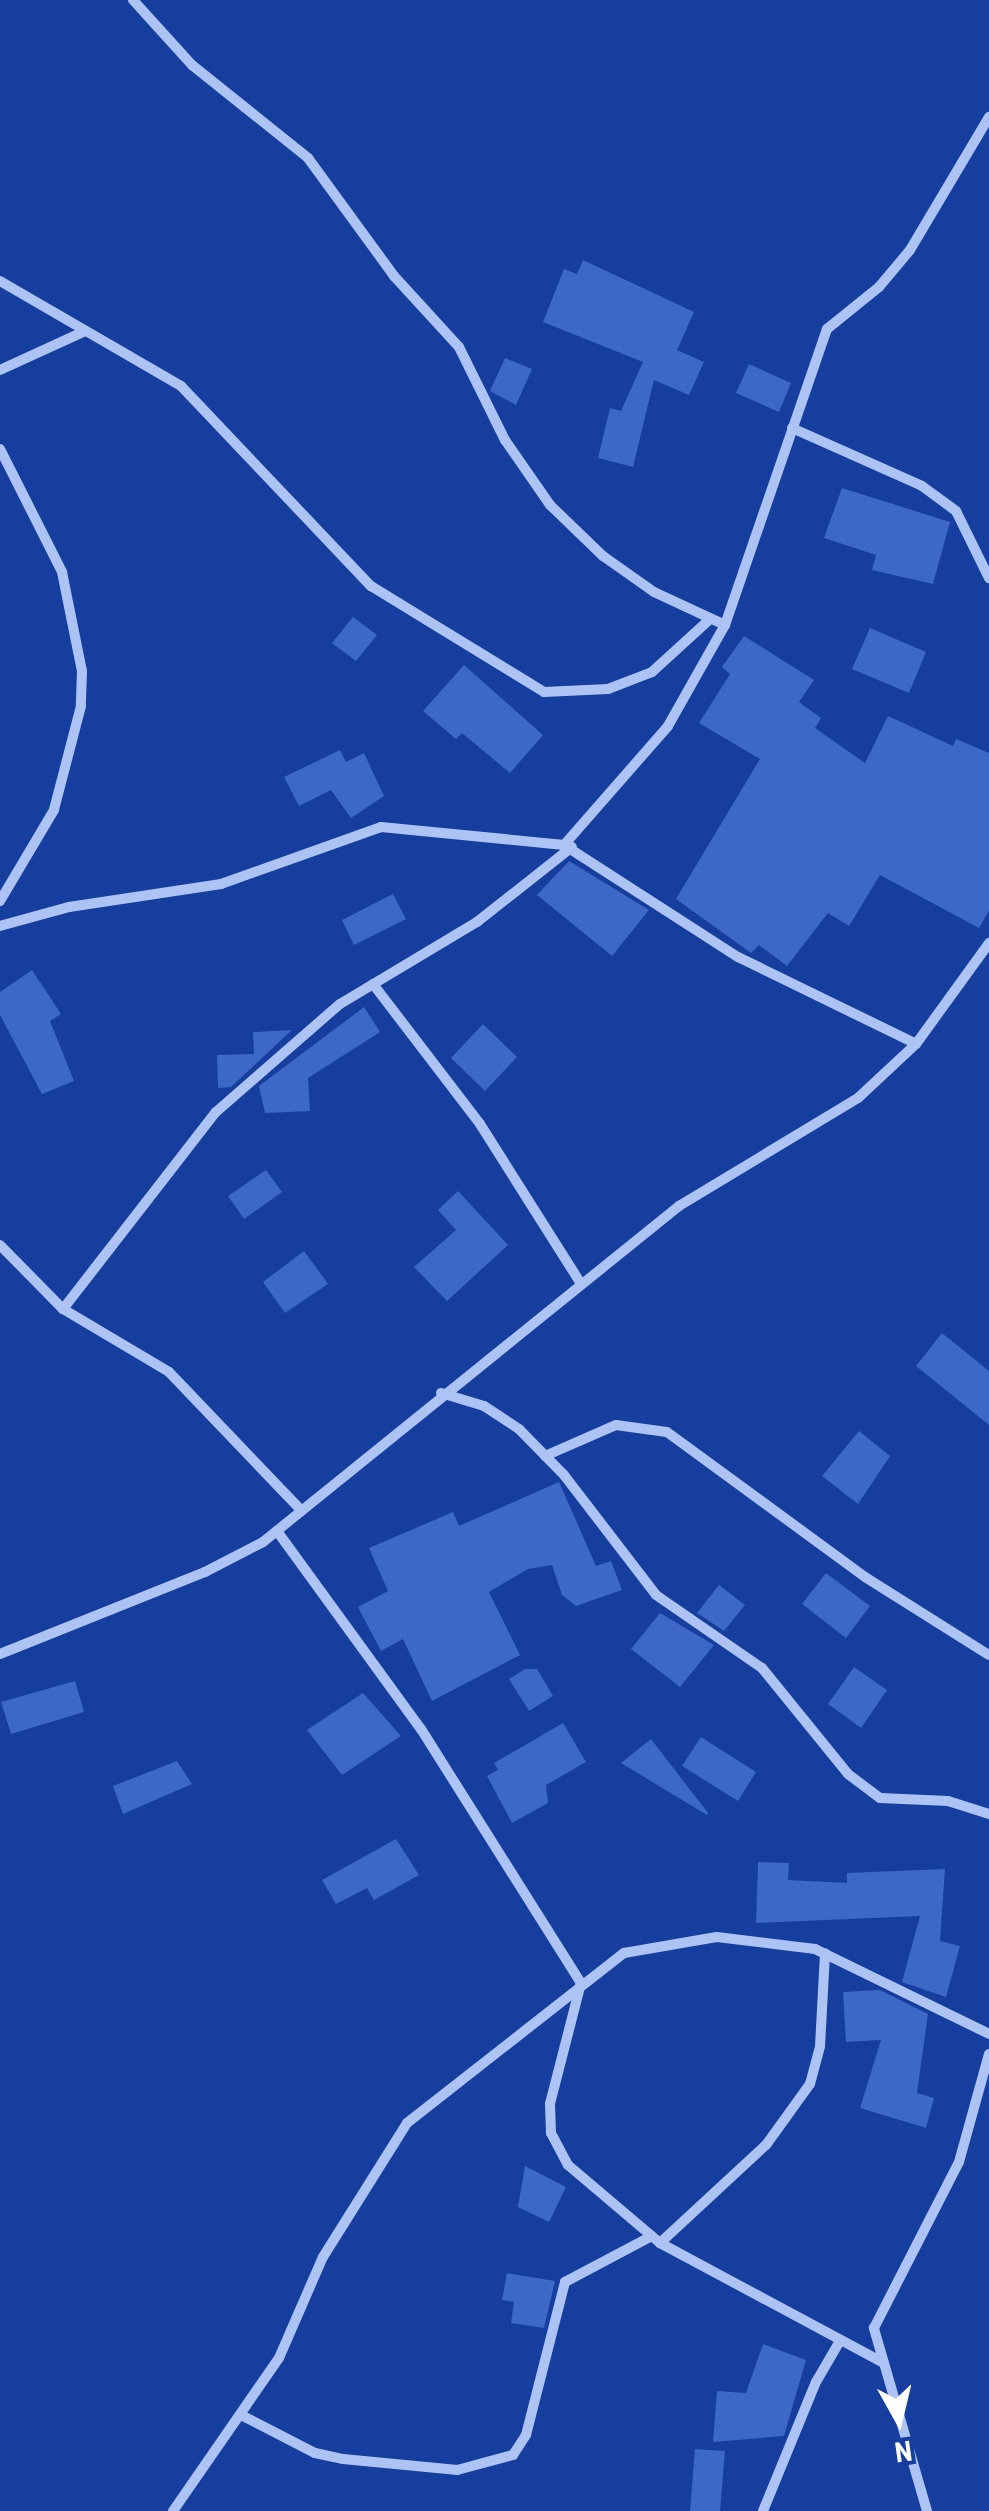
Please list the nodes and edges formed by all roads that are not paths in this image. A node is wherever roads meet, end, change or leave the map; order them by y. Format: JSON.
{"nodes":[{"id":1,"x":133,"y":0,"type":"edge"},
{"id":2,"x":989,"y":118,"type":"edge"},
{"id":3,"x":0,"y":281,"type":"edge"},
{"id":4,"x":85,"y":331,"type":"junction"},
{"id":5,"x":0,"y":370,"type":"edge"},
{"id":6,"x":792,"y":428,"type":"junction"},
{"id":7,"x":0,"y":449,"type":"edge"},
{"id":8,"x":989,"y":578,"type":"edge"},
{"id":9,"x":710,"y":618,"type":"junction"},
{"id":10,"x":725,"y":626,"type":"junction"},
{"id":11,"x":568,"y":846,"type":"junction"},
{"id":12,"x":0,"y":901,"type":"edge"},
{"id":13,"x":0,"y":911,"type":"edge"},
{"id":14,"x":5,"y":924,"type":"edge"},
{"id":15,"x":989,"y":943,"type":"edge"},
{"id":16,"x":372,"y":984,"type":"junction"},
{"id":17,"x":916,"y":1044,"type":"junction"},
{"id":18,"x":0,"y":1245,"type":"edge"},
{"id":19,"x":580,"y":1282,"type":"junction"},
{"id":20,"x":64,"y":1309,"type":"junction"},
{"id":21,"x":441,"y":1393,"type":"junction"},
{"id":22,"x":545,"y":1456,"type":"junction"},
{"id":23,"x":302,"y":1511,"type":"junction"},
{"id":24,"x":277,"y":1531,"type":"junction"},
{"id":25,"x":0,"y":1654,"type":"edge"},
{"id":26,"x":989,"y":1655,"type":"edge"},
{"id":27,"x":989,"y":1814,"type":"edge"},
{"id":28,"x":825,"y":1953,"type":"junction"},
{"id":29,"x":581,"y":1983,"type":"junction"},
{"id":30,"x":989,"y":2034,"type":"edge"},
{"id":31,"x":989,"y":2054,"type":"edge"},
{"id":32,"x":656,"y":2240,"type":"junction"},
{"id":33,"x":840,"y":2341,"type":"junction"},
{"id":34,"x":884,"y":2363,"type":"junction"},
{"id":35,"x":241,"y":2415,"type":"junction"},
{"id":36,"x":172,"y":2511,"type":"edge"},
{"id":37,"x":762,"y":2511,"type":"edge"},
{"id":38,"x":927,"y":2511,"type":"edge"}],
"edges":[{"from":1,"to":9,"type":"street"},
{"from":2,"to":6,"type":"street"},
{"from":3,"to":4,"type":"street"},
{"from":4,"to":5,"type":"street"},
{"from":4,"to":9,"type":"street"},
{"from":6,"to":8,"type":"street"},
{"from":6,"to":10,"type":"street"},
{"from":7,"to":12,"type":"street"},
{"from":9,"to":10,"type":"street"},
{"from":10,"to":11,"type":"street"},
{"from":11,"to":14,"type":"street"},
{"from":11,"to":16,"type":"street"},
{"from":11,"to":17,"type":"street"},
{"from":13,"to":14,"type":"street"},
{"from":15,"to":17,"type":"street"},
{"from":16,"to":19,"type":"street"},
{"from":16,"to":20,"type":"street"},
{"from":17,"to":19,"type":"street"},
{"from":18,"to":20,"type":"street"},
{"from":19,"to":21,"type":"street"},
{"from":20,"to":23,"type":"street"},
{"from":21,"to":22,"type":"street"},
{"from":21,"to":23,"type":"street"},
{"from":22,"to":26,"type":"street"},
{"from":22,"to":27,"type":"street"},
{"from":23,"to":24,"type":"street"},
{"from":24,"to":25,"type":"street"},
{"from":24,"to":29,"type":"street"},
{"from":28,"to":29,"type":"street"},
{"from":28,"to":30,"type":"street"},
{"from":28,"to":32,"type":"street"},
{"from":29,"to":32,"type":"street"},
{"from":29,"to":35,"type":"street"},
{"from":31,"to":34,"type":"street"},
{"from":32,"to":33,"type":"street"},
{"from":32,"to":35,"type":"street"},
{"from":33,"to":34,"type":"street"},
{"from":33,"to":37,"type":"street"},
{"from":34,"to":38,"type":"street"},
{"from":35,"to":36,"type":"street"}]}
